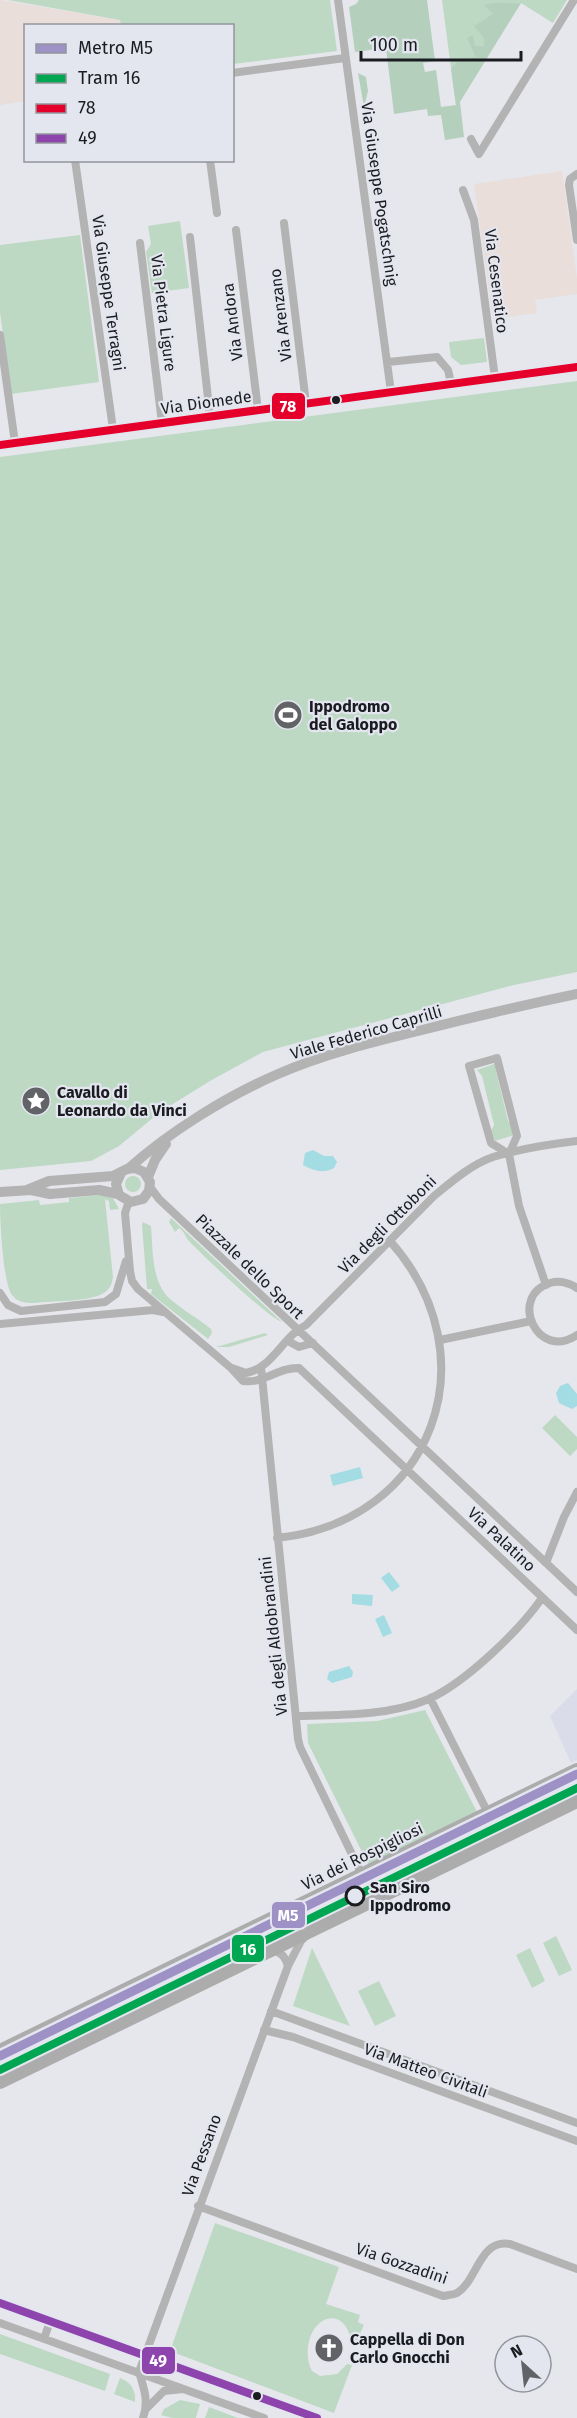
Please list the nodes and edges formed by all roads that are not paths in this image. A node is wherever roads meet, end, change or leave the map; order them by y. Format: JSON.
{"nodes":[{"id":1,"x":338,"y":0,"type":"edge"},
{"id":2,"x":574,"y":0,"type":"edge"},
{"id":3,"x":345,"y":58,"type":"junction"},
{"id":4,"x":234,"y":73,"type":"edge"},
{"id":5,"x":471,"y":139,"type":"dead end"},
{"id":6,"x":75,"y":162,"type":"edge"},
{"id":7,"x":210,"y":162,"type":"edge"},
{"id":8,"x":574,"y":176,"type":"edge"},
{"id":9,"x":464,"y":190,"type":"dead end"},
{"id":10,"x":217,"y":213,"type":"dead end"},
{"id":11,"x":284,"y":223,"type":"dead end"},
{"id":12,"x":236,"y":230,"type":"dead end"},
{"id":13,"x":189,"y":237,"type":"dead end"},
{"id":14,"x":577,"y":240,"type":"edge"},
{"id":15,"x":140,"y":243,"type":"dead end"},
{"id":16,"x":0,"y":335,"type":"edge"},
{"id":17,"x":388,"y":362,"type":"junction"},
{"id":18,"x":577,"y":367,"type":"edge"},
{"id":19,"x":495,"y":378,"type":"junction"},
{"id":20,"x":451,"y":383,"type":"junction"},
{"id":21,"x":391,"y":392,"type":"junction"},
{"id":22,"x":306,"y":403,"type":"junction"},
{"id":23,"x":258,"y":410,"type":"junction"},
{"id":24,"x":210,"y":416,"type":"junction"},
{"id":25,"x":162,"y":423,"type":"junction"},
{"id":26,"x":113,"y":429,"type":"junction"},
{"id":27,"x":15,"y":443,"type":"junction"},
{"id":28,"x":0,"y":445,"type":"edge"},
{"id":29,"x":577,"y":994,"type":"edge"},
{"id":30,"x":176,"y":1132,"type":"junction"},
{"id":31,"x":577,"y":1141,"type":"edge"},
{"id":32,"x":509,"y":1154,"type":"junction"},
{"id":33,"x":125,"y":1171,"type":"junction"},
{"id":34,"x":149,"y":1182,"type":"junction"},
{"id":35,"x":27,"y":1190,"type":"junction"},
{"id":36,"x":0,"y":1192,"type":"edge"},
{"id":37,"x":118,"y":1194,"type":"junction"},
{"id":38,"x":129,"y":1202,"type":"junction"},
{"id":39,"x":390,"y":1241,"type":"junction"},
{"id":40,"x":128,"y":1255,"type":"junction"},
{"id":41,"x":546,"y":1285,"type":"junction"},
{"id":42,"x":577,"y":1288,"type":"edge"},
{"id":43,"x":0,"y":1293,"type":"edge"},
{"id":44,"x":166,"y":1313,"type":"junction"},
{"id":45,"x":531,"y":1321,"type":"junction"},
{"id":46,"x":0,"y":1324,"type":"edge"},
{"id":47,"x":298,"y":1329,"type":"junction"},
{"id":48,"x":576,"y":1338,"type":"edge"},
{"id":49,"x":440,"y":1340,"type":"junction"},
{"id":50,"x":288,"y":1341,"type":"junction"},
{"id":51,"x":313,"y":1343,"type":"junction"},
{"id":52,"x":261,"y":1367,"type":"junction"},
{"id":53,"x":231,"y":1368,"type":"junction"},
{"id":54,"x":262,"y":1380,"type":"junction"},
{"id":55,"x":423,"y":1447,"type":"junction"},
{"id":56,"x":407,"y":1470,"type":"junction"},
{"id":57,"x":577,"y":1492,"type":"edge"},
{"id":58,"x":278,"y":1538,"type":"junction"},
{"id":59,"x":546,"y":1563,"type":"junction"},
{"id":60,"x":577,"y":1592,"type":"edge"},
{"id":61,"x":542,"y":1598,"type":"junction"},
{"id":62,"x":577,"y":1630,"type":"edge"},
{"id":63,"x":430,"y":1698,"type":"junction"},
{"id":64,"x":297,"y":1716,"type":"junction"},
{"id":65,"x":577,"y":1770,"type":"edge"},
{"id":66,"x":577,"y":1801,"type":"edge"},
{"id":67,"x":488,"y":1814,"type":"junction"},
{"id":68,"x":362,"y":1875,"type":"junction"},
{"id":69,"x":313,"y":1929,"type":"junction"},
{"id":70,"x":270,"y":1950,"type":"junction"},
{"id":71,"x":288,"y":1966,"type":"junction"},
{"id":72,"x":271,"y":2011,"type":"junction"},
{"id":73,"x":264,"y":2030,"type":"junction"},
{"id":74,"x":0,"y":2051,"type":"edge"},
{"id":75,"x":0,"y":2082,"type":"edge"},
{"id":76,"x":577,"y":2122,"type":"edge"},
{"id":77,"x":577,"y":2141,"type":"edge"},
{"id":78,"x":198,"y":2206,"type":"junction"},
{"id":79,"x":577,"y":2269,"type":"edge"},
{"id":80,"x":0,"y":2303,"type":"edge"},
{"id":81,"x":50,"y":2321,"type":"junction"},
{"id":82,"x":0,"y":2323,"type":"edge"},
{"id":83,"x":44,"y":2339,"type":"junction"},
{"id":84,"x":143,"y":2356,"type":"junction"},
{"id":85,"x":138,"y":2372,"type":"junction"},
{"id":86,"x":186,"y":2388,"type":"junction"},
{"id":87,"x":144,"y":2414,"type":"edge"},
{"id":88,"x":264,"y":2418,"type":"edge"},
{"id":89,"x":317,"y":2418,"type":"edge"}],
"edges":[{"from":1,"to":3,"type":"street","name":"Via Giuseppe Pogatschnig"},
{"from":2,"to":5,"type":"street"},
{"from":3,"to":4,"type":"street"},
{"from":3,"to":17,"type":"street","name":"Via Giuseppe Pogatschnig"},
{"from":6,"to":26,"type":"street","name":"Via Giuseppe Terragni"},
{"from":7,"to":10,"type":"street"},
{"from":8,"to":14,"type":"street"},
{"from":9,"to":19,"type":"street","name":"Via Cesenatico"},
{"from":11,"to":22,"type":"street","name":"Via Arenzano"},
{"from":12,"to":23,"type":"street","name":"Via Andora"},
{"from":13,"to":24,"type":"street"},
{"from":15,"to":25,"type":"street","name":"Via Pietra Ligure"},
{"from":16,"to":27,"type":"street"},
{"from":17,"to":20,"type":"street"},
{"from":17,"to":21,"type":"street","name":"Via Giuseppe Pogatschnig"},
{"from":18,"to":19,"type":"street","name":"Via Diomede"},
{"from":19,"to":20,"type":"street","name":"Via Diomede"},
{"from":20,"to":21,"type":"street","name":"Via Diomede"},
{"from":21,"to":22,"type":"street","name":"Via Diomede"},
{"from":22,"to":23,"type":"street","name":"Via Diomede"},
{"from":23,"to":24,"type":"street","name":"Via Diomede"},
{"from":24,"to":25,"type":"street","name":"Via Diomede"},
{"from":25,"to":26,"type":"street","name":"Via Diomede"},
{"from":26,"to":27,"type":"street","name":"Via Diomede"},
{"from":27,"to":28,"type":"street","name":"Via Diomede"},
{"from":29,"to":30,"type":"street","name":"Viale Federico Caprilli"},
{"from":30,"to":33,"type":"street","name":"Viale Federico Caprilli"},
{"from":30,"to":34,"type":"street","name":"Viale Federico Caprilli"},
{"from":31,"to":32,"type":"street","name":"Via degli Ottoboni"},
{"from":32,"to":32,"type":"street"},
{"from":32,"to":39,"type":"street","name":"Via degli Ottoboni"},
{"from":32,"to":41,"type":"street"},
{"from":33,"to":34,"type":"street","name":"Piazzale dello Sport"},
{"from":33,"to":35,"type":"street"},
{"from":33,"to":37,"type":"street"},
{"from":34,"to":38,"type":"street"},
{"from":34,"to":47,"type":"street","name":"Piazzale dello Sport"},
{"from":35,"to":36,"type":"street"},
{"from":35,"to":37,"type":"street"},
{"from":37,"to":38,"type":"street"},
{"from":38,"to":40,"type":"street"},
{"from":39,"to":47,"type":"street","name":"Via degli Ottoboni"},
{"from":39,"to":49,"type":"street"},
{"from":40,"to":43,"type":"street"},
{"from":40,"to":44,"type":"street"},
{"from":41,"to":42,"type":"street"},
{"from":41,"to":45,"type":"street"},
{"from":44,"to":46,"type":"street"},
{"from":44,"to":53,"type":"street"},
{"from":45,"to":48,"type":"street"},
{"from":45,"to":49,"type":"street"},
{"from":47,"to":50,"type":"street","name":"Piazzale dello Sport"},
{"from":47,"to":51,"type":"street","name":"Via Palatino"},
{"from":49,"to":55,"type":"street"},
{"from":50,"to":51,"type":"street"},
{"from":50,"to":52,"type":"street","name":"Piazzale dello Sport"},
{"from":51,"to":55,"type":"street","name":"Via Palatino"},
{"from":52,"to":53,"type":"street"},
{"from":52,"to":54,"type":"street"},
{"from":53,"to":54,"type":"street"},
{"from":54,"to":56,"type":"street","name":"Via Palatino"},
{"from":54,"to":58,"type":"street","name":"Via degli Aldobrandini"},
{"from":55,"to":56,"type":"street"},
{"from":55,"to":59,"type":"street","name":"Via Palatino"},
{"from":56,"to":58,"type":"street"},
{"from":56,"to":61,"type":"street","name":"Via Palatino"},
{"from":57,"to":59,"type":"street"},
{"from":58,"to":64,"type":"street","name":"Via degli Aldobrandini"},
{"from":59,"to":60,"type":"street","name":"Via Palatino"},
{"from":61,"to":62,"type":"street","name":"Via Palatino"},
{"from":61,"to":63,"type":"street"},
{"from":63,"to":64,"type":"street"},
{"from":63,"to":67,"type":"street"},
{"from":64,"to":68,"type":"street","name":"Via degli Aldobrandini"},
{"from":65,"to":67,"type":"main road","name":"Via dei Rospigliosi"},
{"from":66,"to":69,"type":"main road"},
{"from":67,"to":68,"type":"main road","name":"Via dei Rospigliosi"},
{"from":68,"to":74,"type":"main road","name":"Via dei Rospigliosi"},
{"from":69,"to":70,"type":"main road"},
{"from":69,"to":71,"type":"street","name":"Via Pessano"},
{"from":70,"to":71,"type":"street"},
{"from":70,"to":75,"type":"main road"},
{"from":71,"to":72,"type":"street","name":"Via Pessano"},
{"from":72,"to":73,"type":"street","name":"Via Pessano"},
{"from":72,"to":76,"type":"street","name":"Via Matteo Civitali"},
{"from":73,"to":77,"type":"street","name":"Via Matteo Civitali"},
{"from":73,"to":78,"type":"street","name":"Via Pessano"},
{"from":78,"to":79,"type":"street","name":"Via Gozzadini"},
{"from":78,"to":84,"type":"street","name":"Via Pessano"},
{"from":80,"to":81,"type":"street"},
{"from":81,"to":83,"type":"street"},
{"from":81,"to":84,"type":"street"},
{"from":82,"to":83,"type":"street"},
{"from":83,"to":85,"type":"street"},
{"from":84,"to":85,"type":"street","name":"Via Pessano"},
{"from":84,"to":89,"type":"street"},
{"from":85,"to":86,"type":"street"},
{"from":85,"to":87,"type":"street"},
{"from":86,"to":87,"type":"street"},
{"from":86,"to":88,"type":"street"}]}
